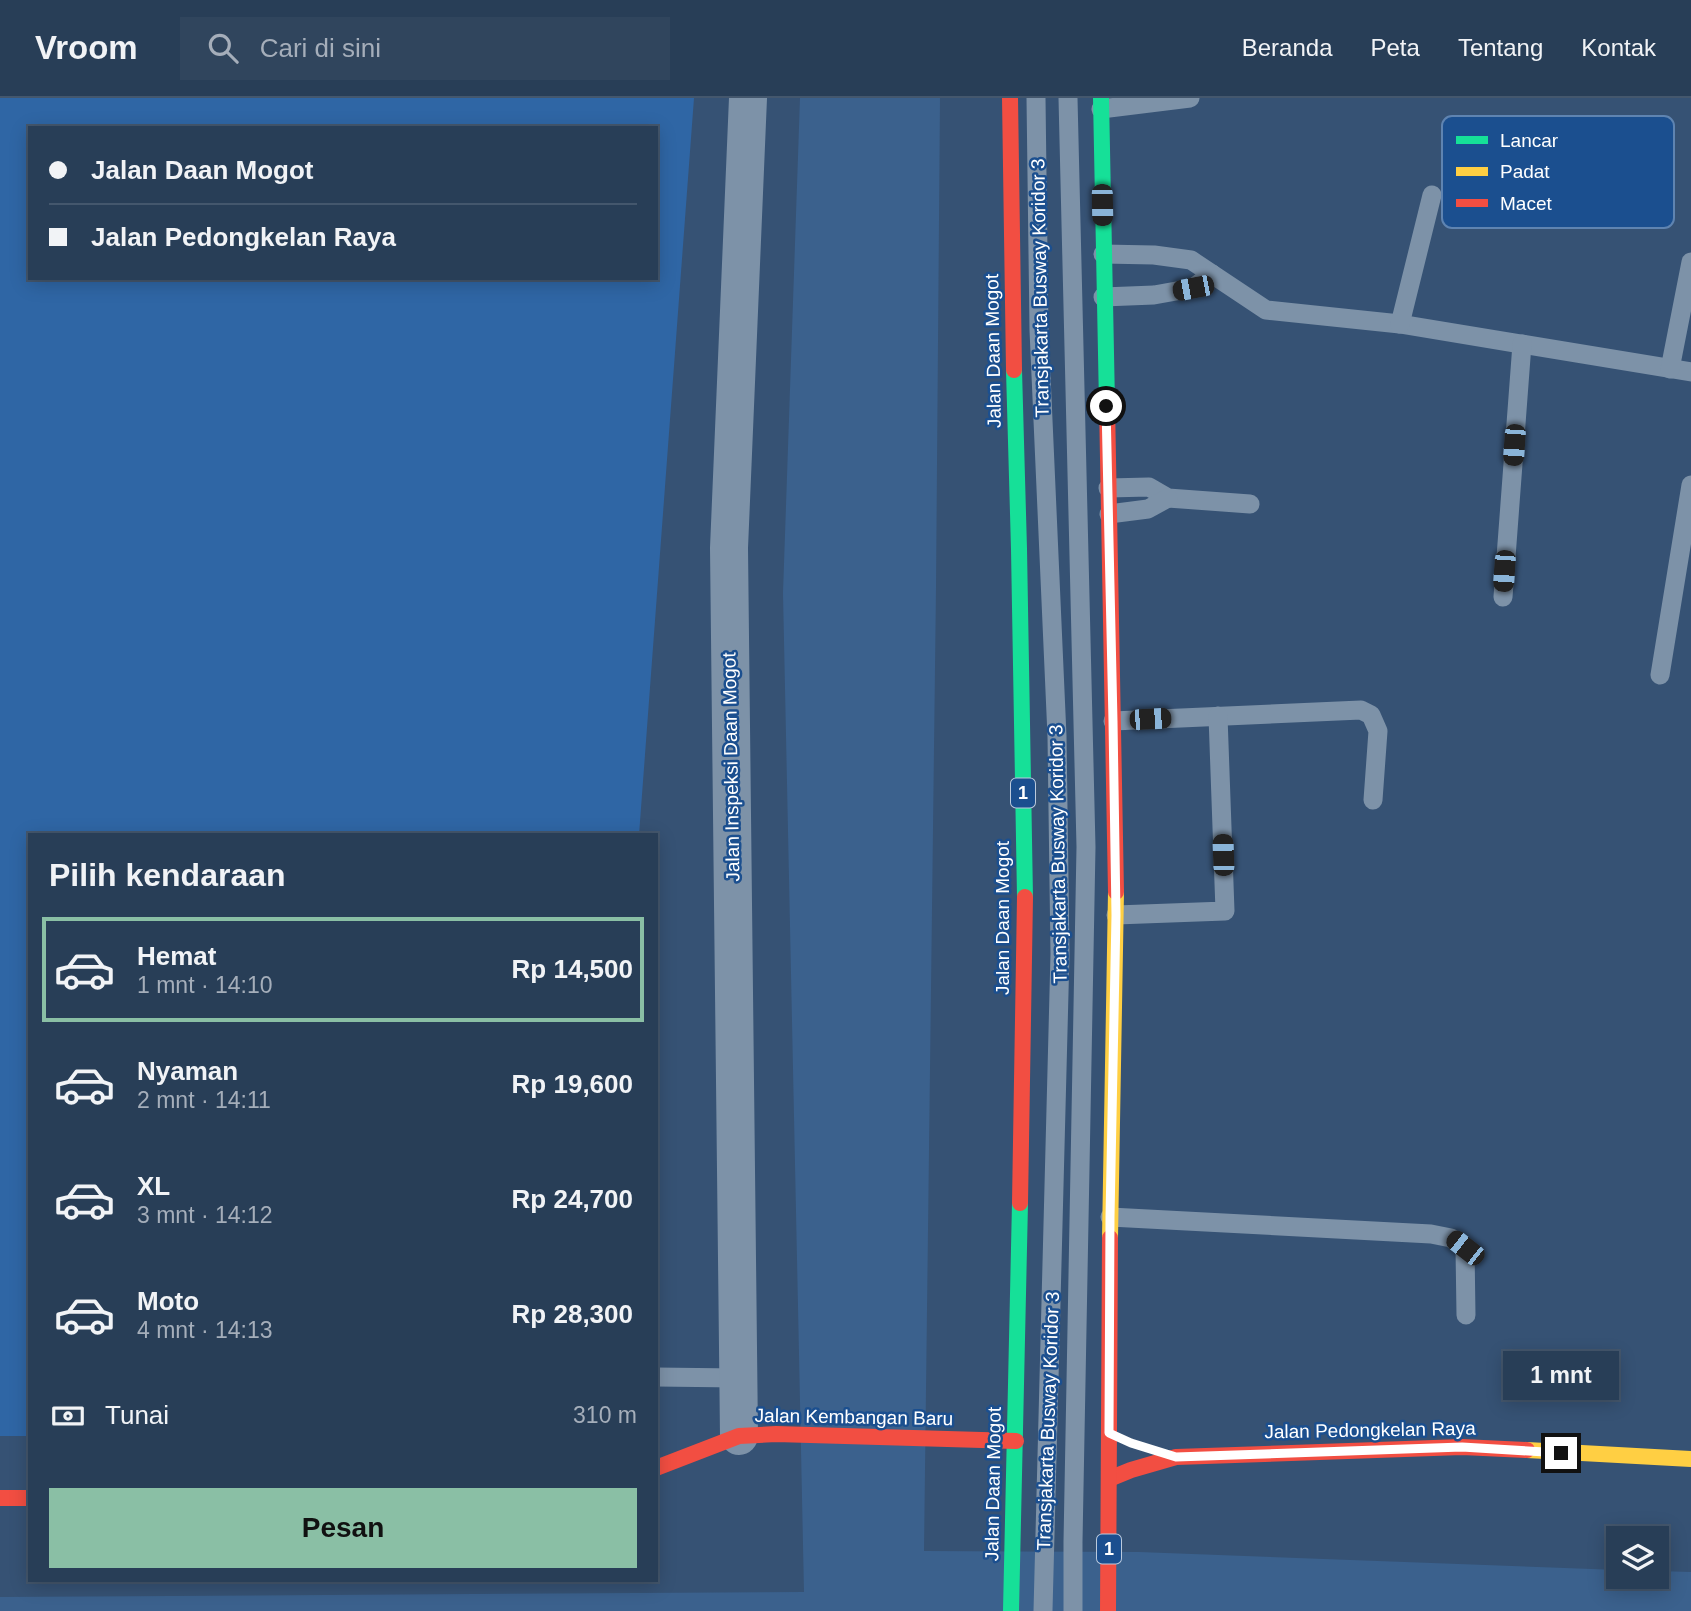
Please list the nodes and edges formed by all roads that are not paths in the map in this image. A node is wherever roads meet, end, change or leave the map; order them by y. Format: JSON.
{"nodes":[{"id":1,"x":748,"y":98,"type":"edge"},
{"id":2,"x":1010,"y":98,"type":"edge"},
{"id":3,"x":1035,"y":98,"type":"edge"},
{"id":4,"x":1068,"y":98,"type":"edge"},
{"id":5,"x":1190,"y":98,"type":"edge"},
{"id":6,"x":1101,"y":104,"type":"edge"},
{"id":7,"x":1432,"y":195,"type":"dead end"},
{"id":8,"x":1103,"y":254,"type":"junction"},
{"id":9,"x":1691,"y":262,"type":"edge"},
{"id":10,"x":1212,"y":274,"type":"junction"},
{"id":11,"x":1103,"y":297,"type":"junction"},
{"id":12,"x":1400,"y":324,"type":"junction"},
{"id":13,"x":1522,"y":344,"type":"junction"},
{"id":14,"x":1670,"y":369,"type":"junction"},
{"id":15,"x":1691,"y":372,"type":"edge"},
{"id":16,"x":1691,"y":485,"type":"edge"},
{"id":17,"x":1108,"y":488,"type":"junction"},
{"id":18,"x":1168,"y":498,"type":"junction"},
{"id":19,"x":1250,"y":504,"type":"dead end"},
{"id":20,"x":1108,"y":514,"type":"junction"},
{"id":21,"x":1503,"y":597,"type":"dead end"},
{"id":22,"x":1660,"y":675,"type":"dead end"},
{"id":23,"x":1218,"y":716,"type":"junction"},
{"id":24,"x":1113,"y":721,"type":"junction"},
{"id":25,"x":1373,"y":800,"type":"dead end"},
{"id":26,"x":1116,"y":915,"type":"junction"},
{"id":27,"x":1110,"y":1217,"type":"junction"},
{"id":28,"x":1466,"y":1315,"type":"dead end"},
{"id":29,"x":658,"y":1377,"type":"edge"},
{"id":30,"x":738,"y":1378,"type":"junction"},
{"id":31,"x":757,"y":1435,"type":"junction"},
{"id":32,"x":1016,"y":1441,"type":"junction"},
{"id":33,"x":1153,"y":1450,"type":"dead end"},
{"id":34,"x":1176,"y":1457,"type":"junction"},
{"id":35,"x":1691,"y":1460,"type":"edge"},
{"id":36,"x":658,"y":1467,"type":"edge"},
{"id":37,"x":1109,"y":1483,"type":"junction"},
{"id":38,"x":0,"y":1498,"type":"edge"},
{"id":39,"x":28,"y":1498,"type":"edge"},
{"id":40,"x":1011,"y":1611,"type":"edge"},
{"id":41,"x":1043,"y":1611,"type":"edge"},
{"id":42,"x":1073,"y":1611,"type":"edge"},
{"id":43,"x":1108,"y":1611,"type":"edge"}],
"edges":[{"from":1,"to":30,"type":"street","name":"Jalan Inspeksi Daan Mogot"},
{"from":2,"to":32,"type":"main road","name":"Jalan Daan Mogot","number":"1"},
{"from":3,"to":41,"type":"lane","name":"Transjakarta Busway Koridor 3"},
{"from":4,"to":42,"type":"lane","name":"Transjakarta Busway Koridor 3"},
{"from":5,"to":6,"type":"lane"},
{"from":6,"to":8,"type":"main road","number":"1"},
{"from":7,"to":12,"type":"lane"},
{"from":8,"to":10,"type":"lane"},
{"from":8,"to":11,"type":"main road","number":"1"},
{"from":9,"to":14,"type":"lane"},
{"from":10,"to":11,"type":"lane"},
{"from":10,"to":12,"type":"lane"},
{"from":11,"to":17,"type":"main road","number":"1"},
{"from":12,"to":13,"type":"lane"},
{"from":13,"to":14,"type":"lane"},
{"from":13,"to":21,"type":"lane"},
{"from":14,"to":15,"type":"lane"},
{"from":16,"to":22,"type":"lane"},
{"from":17,"to":18,"type":"lane"},
{"from":17,"to":20,"type":"main road","number":"1"},
{"from":18,"to":19,"type":"lane"},
{"from":18,"to":20,"type":"lane"},
{"from":20,"to":24,"type":"main road","number":"1"},
{"from":23,"to":24,"type":"lane"},
{"from":23,"to":25,"type":"lane"},
{"from":23,"to":26,"type":"lane"},
{"from":24,"to":26,"type":"main road","number":"1"},
{"from":26,"to":27,"type":"main road","number":"1"},
{"from":27,"to":28,"type":"lane"},
{"from":27,"to":37,"type":"main road","number":"1"},
{"from":29,"to":30,"type":"lane"},
{"from":30,"to":31,"type":"street","name":"Jalan Inspeksi Daan Mogot"},
{"from":31,"to":32,"type":"main road","name":"Jalan Kembangan Baru"},
{"from":31,"to":36,"type":"main road","name":"Jalan Kembangan Baru"},
{"from":32,"to":40,"type":"main road","name":"Jalan Daan Mogot","number":"1"},
{"from":33,"to":34,"type":"main road","name":"Jalan Pedongkelan Raya"},
{"from":34,"to":35,"type":"main road","name":"Jalan Pedongkelan Raya"},
{"from":34,"to":37,"type":"main road","name":"Jalan Pedongkelan Raya"},
{"from":37,"to":43,"type":"main road","number":"1"},
{"from":38,"to":39,"type":"main road"}]}
